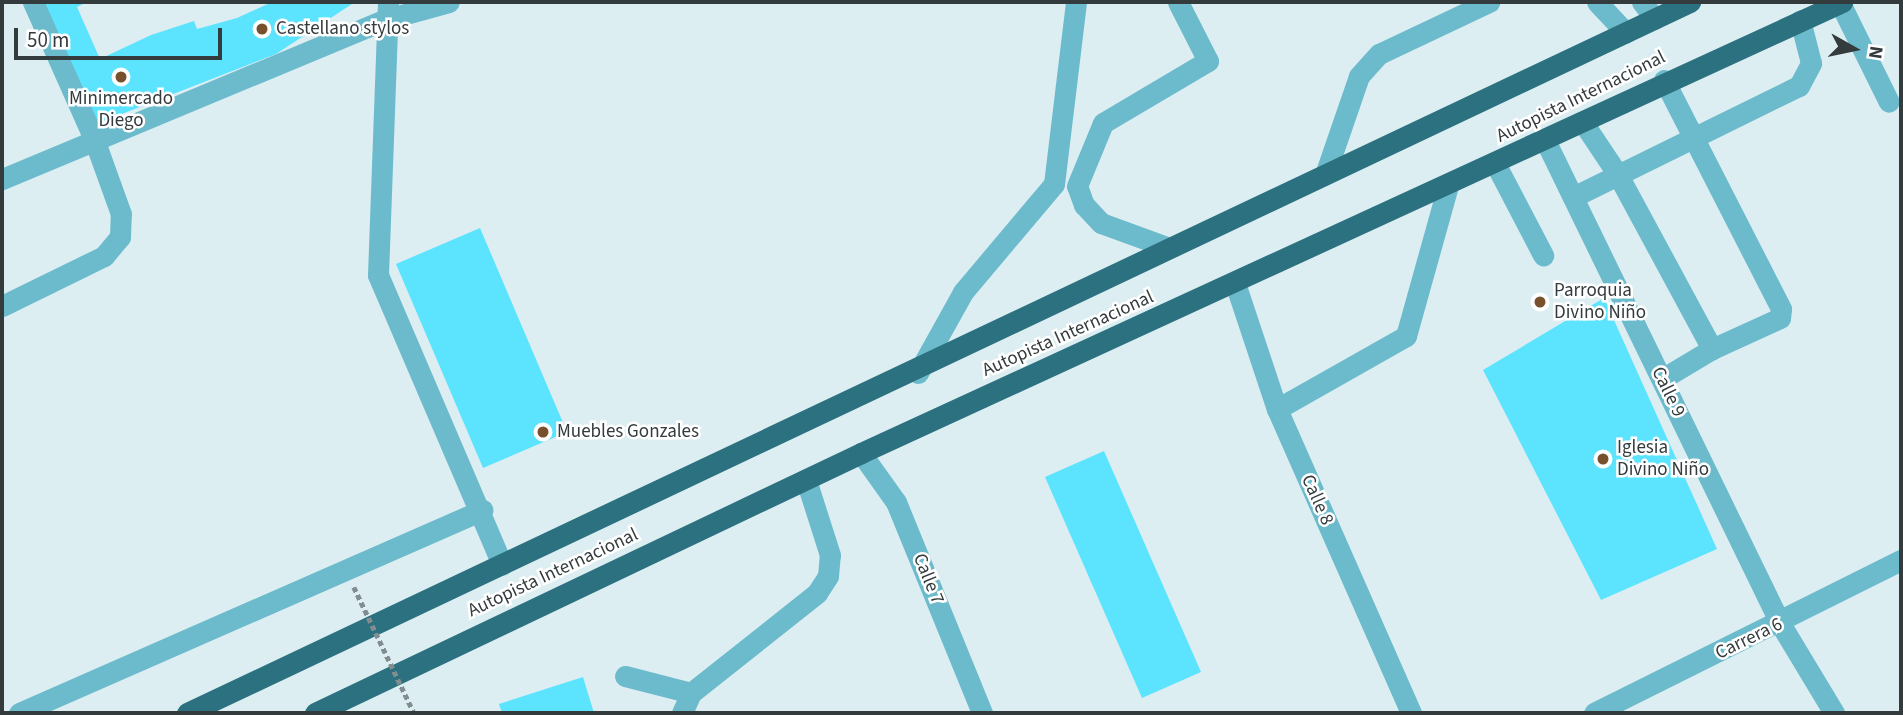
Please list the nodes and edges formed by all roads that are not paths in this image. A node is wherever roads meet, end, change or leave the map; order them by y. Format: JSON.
{"nodes":[{"id":1,"x":33,"y":2,"type":"edge"},
{"id":2,"x":449,"y":2,"type":"edge"},
{"id":3,"x":1076,"y":2,"type":"edge"},
{"id":4,"x":1178,"y":2,"type":"edge"},
{"id":5,"x":1489,"y":2,"type":"edge"},
{"id":6,"x":1597,"y":2,"type":"edge"},
{"id":7,"x":1642,"y":2,"type":"edge"},
{"id":8,"x":1690,"y":2,"type":"edge"},
{"id":9,"x":1841,"y":2,"type":"edge"},
{"id":10,"x":388,"y":10,"type":"edge"},
{"id":11,"x":1656,"y":19,"type":"junction"},
{"id":12,"x":1800,"y":20,"type":"junction"},
{"id":13,"x":1626,"y":33,"type":"junction"},
{"id":14,"x":1664,"y":80,"type":"junction"},
{"id":15,"x":1889,"y":102,"type":"dead end"},
{"id":16,"x":1584,"y":124,"type":"junction"},
{"id":17,"x":1693,"y":138,"type":"junction"},
{"id":18,"x":94,"y":139,"type":"junction"},
{"id":19,"x":1546,"y":142,"type":"junction"},
{"id":20,"x":1496,"y":164,"type":"junction"},
{"id":21,"x":1327,"y":169,"type":"junction"},
{"id":22,"x":1618,"y":175,"type":"junction"},
{"id":23,"x":2,"y":179,"type":"edge"},
{"id":24,"x":1054,"y":184,"type":"junction"},
{"id":25,"x":1077,"y":186,"type":"junction"},
{"id":26,"x":1448,"y":186,"type":"junction"},
{"id":27,"x":1573,"y":197,"type":"junction"},
{"id":28,"x":1167,"y":247,"type":"junction"},
{"id":29,"x":1543,"y":256,"type":"dead end"},
{"id":30,"x":1235,"y":283,"type":"junction"},
{"id":31,"x":2,"y":306,"type":"edge"},
{"id":32,"x":1712,"y":349,"type":"junction"},
{"id":33,"x":918,"y":373,"type":"junction"},
{"id":34,"x":1662,"y":379,"type":"junction"},
{"id":35,"x":1277,"y":409,"type":"junction"},
{"id":36,"x":861,"y":453,"type":"junction"},
{"id":37,"x":806,"y":480,"type":"junction"},
{"id":38,"x":482,"y":510,"type":"junction"},
{"id":39,"x":1901,"y":560,"type":"edge"},
{"id":40,"x":502,"y":565,"type":"junction"},
{"id":41,"x":1781,"y":625,"type":"junction"},
{"id":42,"x":625,"y":677,"type":"dead end"},
{"id":43,"x":691,"y":694,"type":"junction"},
{"id":44,"x":323,"y":711,"type":"edge"},
{"id":45,"x":19,"y":713,"type":"edge"},
{"id":46,"x":187,"y":713,"type":"edge"},
{"id":47,"x":682,"y":713,"type":"edge"},
{"id":48,"x":982,"y":713,"type":"edge"},
{"id":49,"x":1411,"y":713,"type":"edge"},
{"id":50,"x":1594,"y":713,"type":"edge"},
{"id":51,"x":1834,"y":713,"type":"edge"}],
"edges":[{"from":1,"to":18,"type":"street"},
{"from":2,"to":10,"type":"street"},
{"from":3,"to":24,"type":"street"},
{"from":4,"to":25,"type":"street"},
{"from":5,"to":21,"type":"street"},
{"from":6,"to":13,"type":"street"},
{"from":7,"to":11,"type":"street"},
{"from":8,"to":11,"type":"highway","name":"Autopista Internacional"},
{"from":9,"to":12,"type":"highway","name":"Autopista Internacional"},
{"from":9,"to":15,"type":"street"},
{"from":10,"to":18,"type":"street"},
{"from":10,"to":38,"type":"street"},
{"from":11,"to":13,"type":"highway","name":"Autopista Internacional"},
{"from":12,"to":14,"type":"highway","name":"Autopista Internacional"},
{"from":12,"to":17,"type":"street"},
{"from":13,"to":21,"type":"highway","name":"Autopista Internacional"},
{"from":14,"to":16,"type":"highway","name":"Autopista Internacional"},
{"from":14,"to":17,"type":"street"},
{"from":16,"to":19,"type":"highway","name":"Autopista Internacional"},
{"from":16,"to":22,"type":"street"},
{"from":17,"to":22,"type":"street"},
{"from":17,"to":32,"type":"street"},
{"from":18,"to":23,"type":"street"},
{"from":18,"to":31,"type":"street"},
{"from":19,"to":20,"type":"highway","name":"Autopista Internacional"},
{"from":19,"to":27,"type":"street","name":"Calle 9"},
{"from":20,"to":26,"type":"highway","name":"Autopista Internacional"},
{"from":20,"to":29,"type":"street"},
{"from":21,"to":28,"type":"highway","name":"Autopista Internacional"},
{"from":22,"to":27,"type":"street"},
{"from":22,"to":32,"type":"street"},
{"from":24,"to":25,"type":"street"},
{"from":24,"to":33,"type":"street"},
{"from":25,"to":28,"type":"street"},
{"from":26,"to":30,"type":"highway","name":"Autopista Internacional"},
{"from":26,"to":35,"type":"street"},
{"from":27,"to":34,"type":"street","name":"Calle 9"},
{"from":28,"to":33,"type":"highway","name":"Autopista Internacional"},
{"from":30,"to":35,"type":"street","name":"Calle 8"},
{"from":30,"to":36,"type":"highway","name":"Autopista Internacional"},
{"from":32,"to":34,"type":"street"},
{"from":33,"to":40,"type":"highway","name":"Autopista Internacional"},
{"from":34,"to":41,"type":"street","name":"Calle 9"},
{"from":35,"to":49,"type":"street","name":"Calle 8"},
{"from":36,"to":37,"type":"highway","name":"Autopista Internacional"},
{"from":36,"to":48,"type":"street","name":"Calle 7"},
{"from":37,"to":43,"type":"street"},
{"from":37,"to":44,"type":"highway","name":"Autopista Internacional"},
{"from":38,"to":40,"type":"street"},
{"from":38,"to":45,"type":"street"},
{"from":39,"to":41,"type":"street","name":"Carrera 6"},
{"from":40,"to":46,"type":"highway","name":"Autopista Internacional"},
{"from":41,"to":50,"type":"street","name":"Carrera 6"},
{"from":41,"to":51,"type":"street","name":"Calle 9"},
{"from":42,"to":43,"type":"street"},
{"from":43,"to":47,"type":"street"}]}
